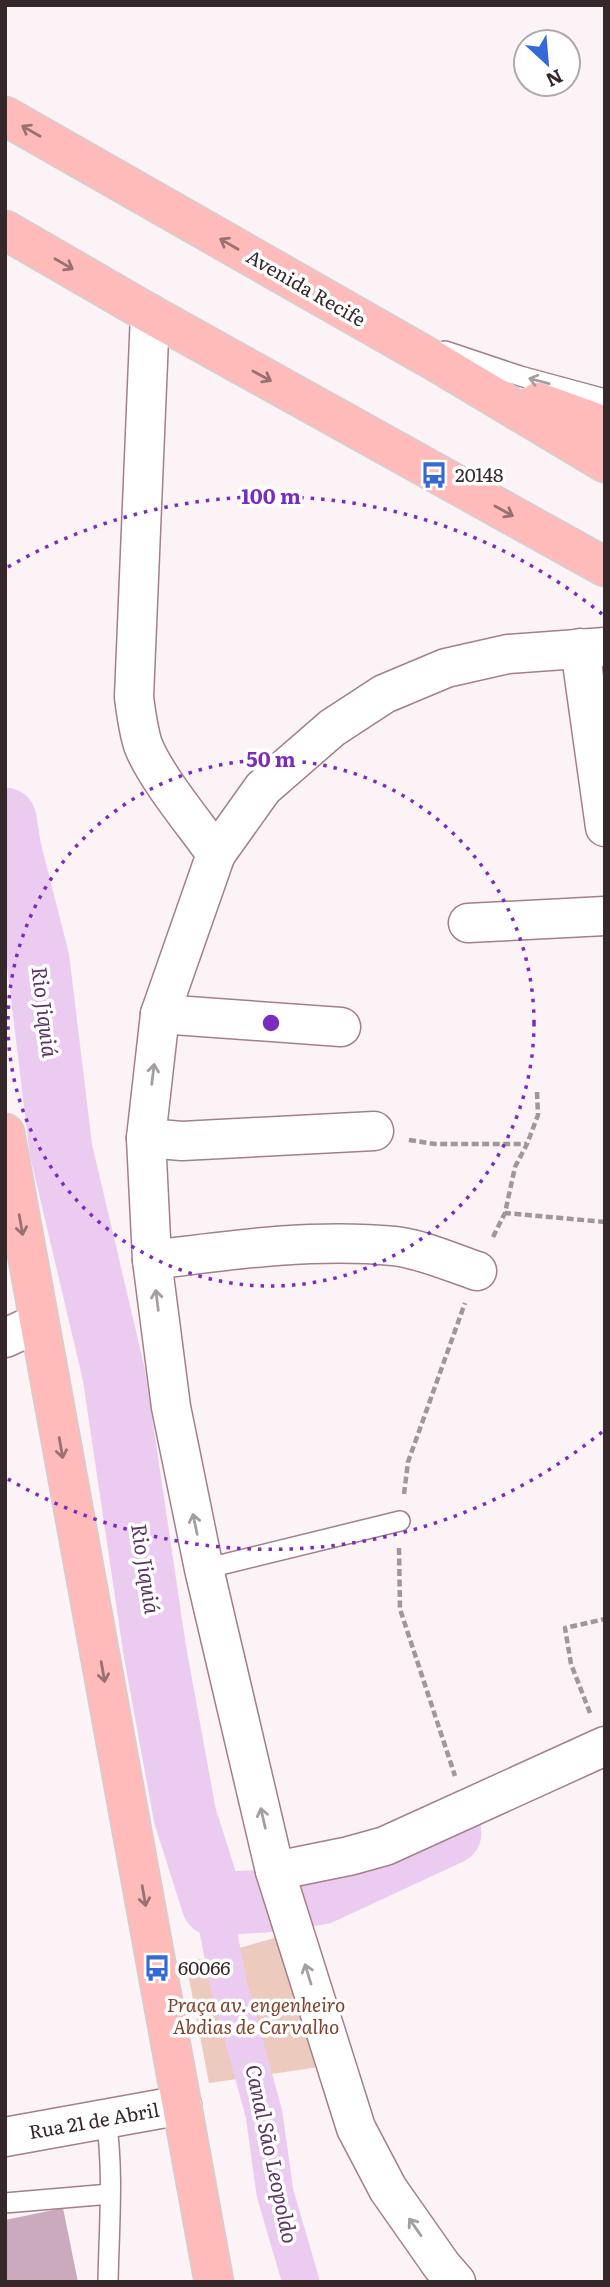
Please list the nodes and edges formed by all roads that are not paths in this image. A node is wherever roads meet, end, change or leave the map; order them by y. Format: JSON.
{"nodes":[{"id":1,"x":5,"y":116,"type":"edge"},
{"id":2,"x":5,"y":230,"type":"edge"},
{"id":3,"x":150,"y":314,"type":"junction"},
{"id":4,"x":373,"y":326,"type":"junction"},
{"id":5,"x":438,"y":363,"type":"junction"},
{"id":6,"x":605,"y":399,"type":"edge"},
{"id":7,"x":605,"y":426,"type":"edge"},
{"id":8,"x":605,"y":463,"type":"edge"},
{"id":9,"x":605,"y":567,"type":"edge"},
{"id":10,"x":592,"y":647,"type":"edge"},
{"id":11,"x":605,"y":827,"type":"edge"},
{"id":12,"x":216,"y":854,"type":"junction"},
{"id":13,"x":605,"y":916,"type":"edge"},
{"id":14,"x":468,"y":923,"type":"dead end"},
{"id":15,"x":160,"y":1014,"type":"junction"},
{"id":16,"x":341,"y":1027,"type":"dead end"},
{"id":17,"x":374,"y":1131,"type":"road end"},
{"id":18,"x":5,"y":1133,"type":"edge"},
{"id":19,"x":146,"y":1139,"type":"junction"},
{"id":20,"x":152,"y":1260,"type":"junction"},
{"id":21,"x":477,"y":1270,"type":"road end"},
{"id":22,"x":22,"y":1331,"type":"edge"},
{"id":23,"x":400,"y":1521,"type":"road end"},
{"id":24,"x":204,"y":1569,"type":"junction"},
{"id":25,"x":604,"y":1746,"type":"edge"},
{"id":26,"x":277,"y":1877,"type":"junction"},
{"id":27,"x":182,"y":2105,"type":"junction"},
{"id":28,"x":106,"y":2118,"type":"junction"},
{"id":29,"x":5,"y":2137,"type":"edge"},
{"id":30,"x":110,"y":2194,"type":"junction"},
{"id":31,"x":5,"y":2203,"type":"edge"},
{"id":32,"x":108,"y":2282,"type":"edge"},
{"id":33,"x":214,"y":2282,"type":"edge"},
{"id":34,"x":456,"y":2282,"type":"edge"}],
"edges":[{"from":4,"to":1,"type":"main road","name":"Avenida Recife","one_way":true},
{"from":2,"to":3,"type":"main road","one_way":true},
{"from":3,"to":9,"type":"main road","one_way":true},
{"from":3,"to":12,"type":"street"},
{"from":4,"to":5,"type":"main road","name":"Avenida Recife"},
{"from":6,"to":4,"type":"lane","one_way":true},
{"from":5,"to":7,"type":"main road"},
{"from":5,"to":8,"type":"main road","name":"Avenida Recife"},
{"from":10,"to":11,"type":"street"},
{"from":10,"to":12,"type":"street"},
{"from":12,"to":15,"type":"street"},
{"from":13,"to":14,"type":"street"},
{"from":15,"to":16,"type":"street"},
{"from":19,"to":15,"type":"street","one_way":true},
{"from":17,"to":19,"type":"street"},
{"from":18,"to":22,"type":"main road","one_way":true},
{"from":19,"to":20,"type":"street"},
{"from":20,"to":21,"type":"street"},
{"from":24,"to":20,"type":"street","one_way":true},
{"from":22,"to":27,"type":"main road","one_way":true},
{"from":23,"to":24,"type":"lane"},
{"from":26,"to":24,"type":"street","one_way":true},
{"from":25,"to":26,"type":"street"},
{"from":34,"to":26,"type":"street","one_way":true},
{"from":27,"to":28,"type":"street","name":"Rua 21 de Abril"},
{"from":27,"to":33,"type":"main road"},
{"from":28,"to":29,"type":"street","name":"Rua 21 de Abril"},
{"from":28,"to":30,"type":"lane"},
{"from":30,"to":31,"type":"lane"},
{"from":30,"to":32,"type":"lane"}]}
